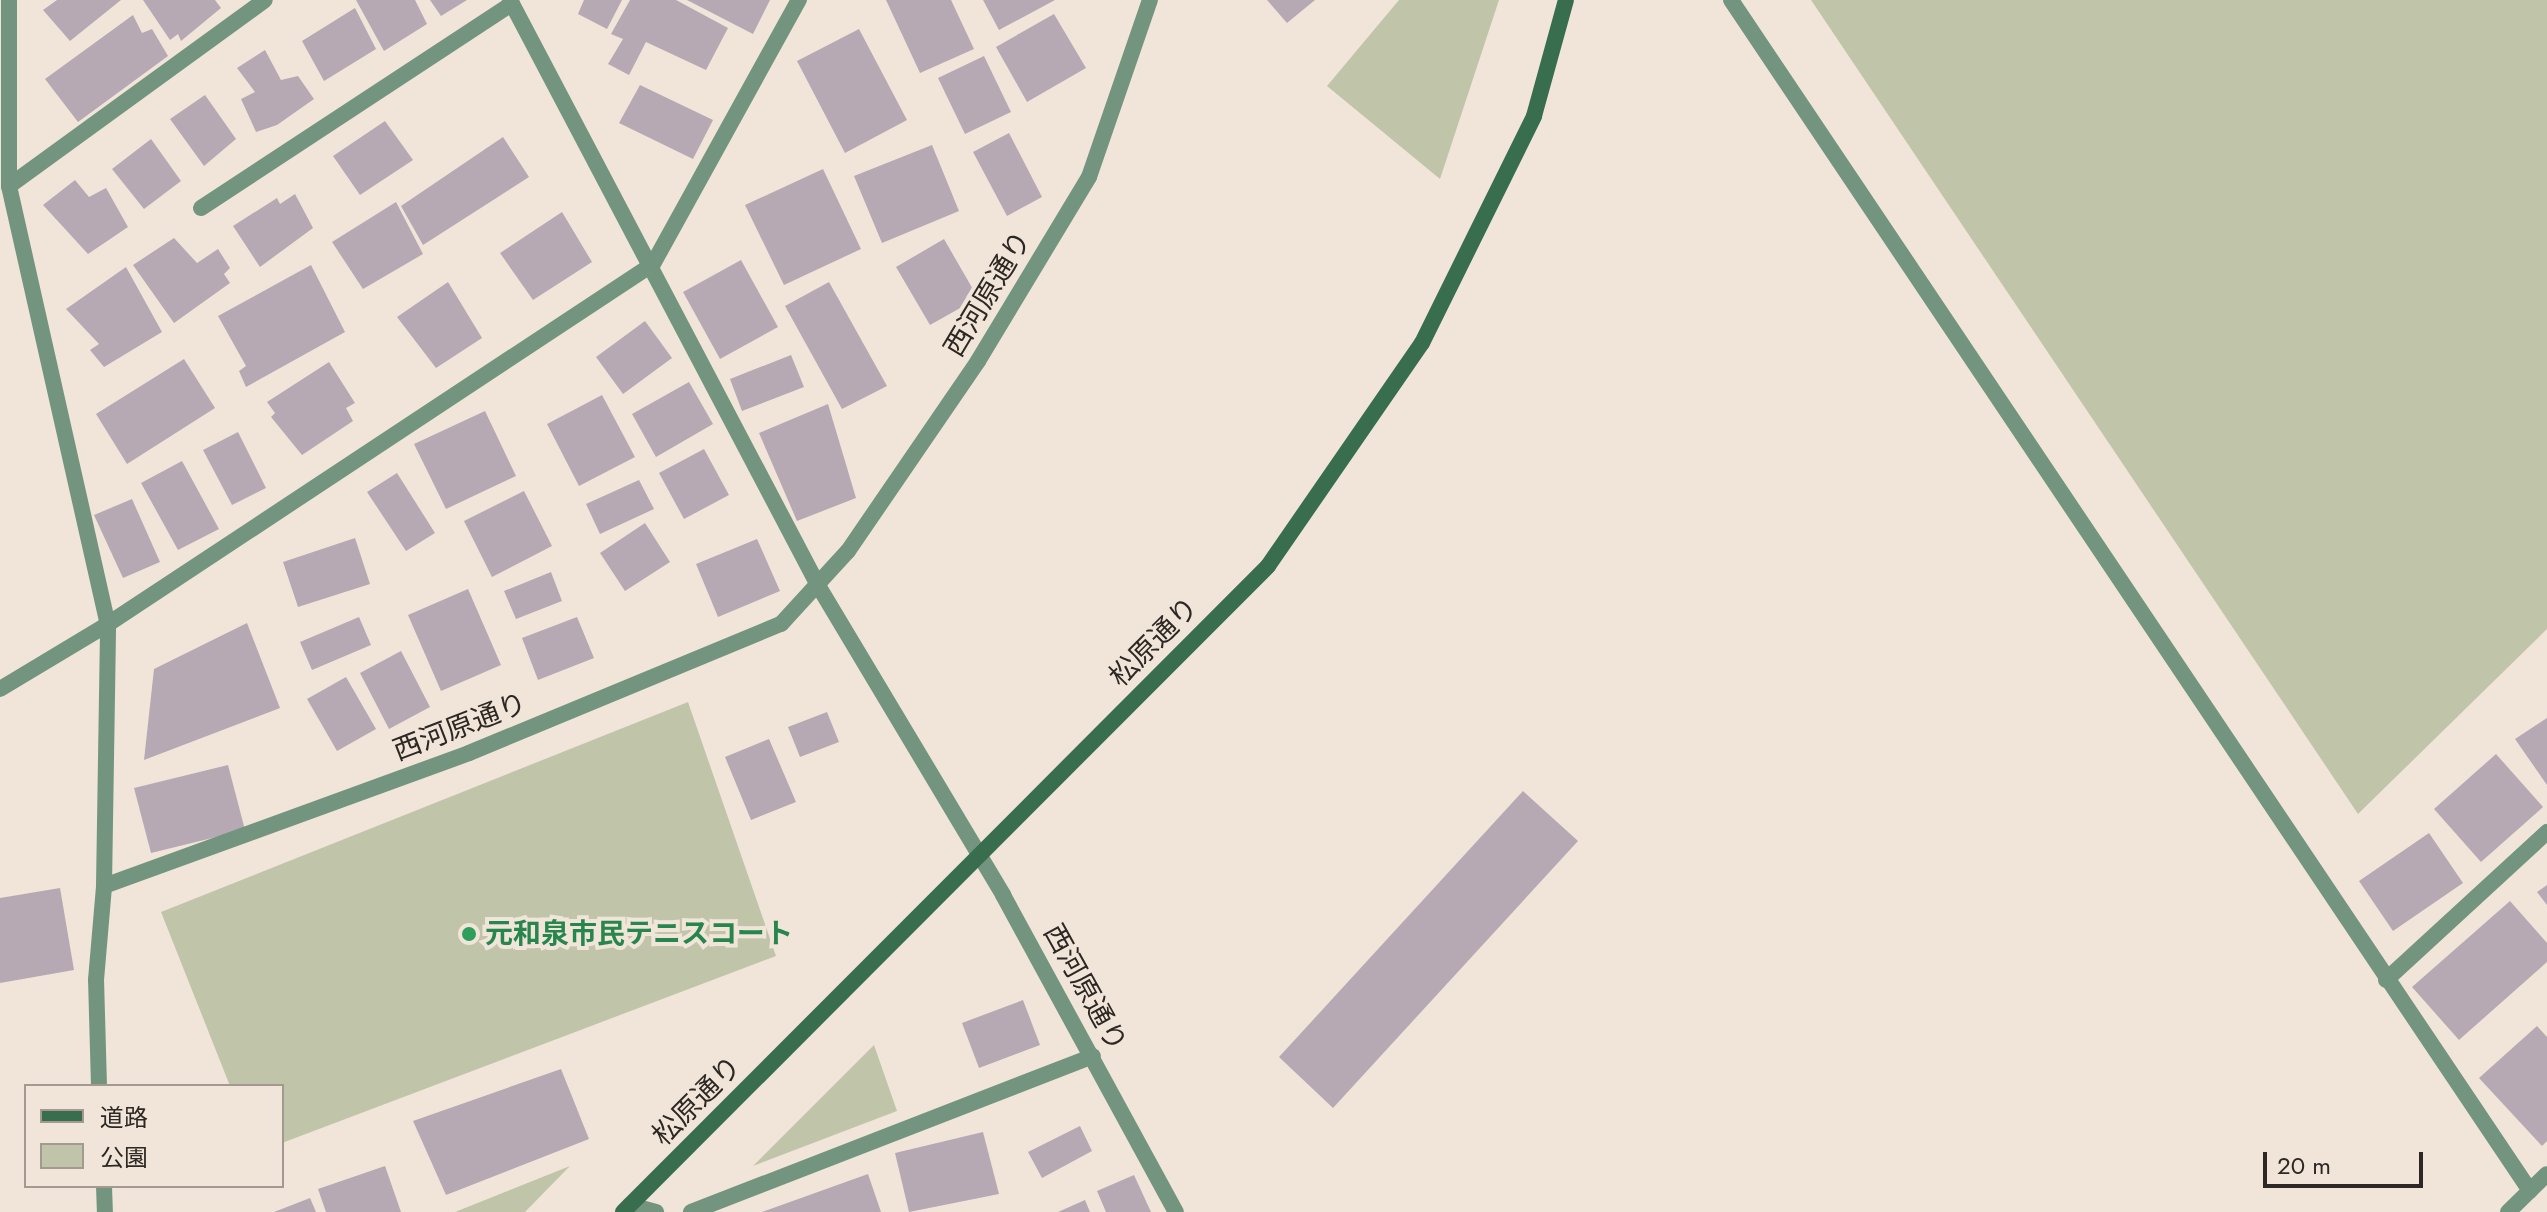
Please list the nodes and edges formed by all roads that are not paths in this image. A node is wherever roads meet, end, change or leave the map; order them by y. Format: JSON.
{"nodes":[{"id":1,"x":9,"y":0,"type":"edge"},
{"id":2,"x":265,"y":0,"type":"edge"},
{"id":3,"x":799,"y":0,"type":"edge"},
{"id":4,"x":1150,"y":0,"type":"edge"},
{"id":5,"x":1566,"y":0,"type":"edge"},
{"id":6,"x":1731,"y":0,"type":"edge"},
{"id":7,"x":511,"y":2,"type":"edge"},
{"id":8,"x":9,"y":186,"type":"junction"},
{"id":9,"x":201,"y":208,"type":"dead end"},
{"id":10,"x":653,"y":264,"type":"junction"},
{"id":11,"x":819,"y":587,"type":"junction"},
{"id":12,"x":108,"y":624,"type":"junction"},
{"id":13,"x":0,"y":689,"type":"edge"},
{"id":14,"x":2547,"y":832,"type":"edge"},
{"id":15,"x":977,"y":854,"type":"junction"},
{"id":16,"x":104,"y":886,"type":"junction"},
{"id":17,"x":2386,"y":980,"type":"junction"},
{"id":18,"x":1093,"y":1056,"type":"junction"},
{"id":19,"x":99,"y":1084,"type":"edge"},
{"id":20,"x":2547,"y":1174,"type":"edge"},
{"id":21,"x":104,"y":1188,"type":"edge"},
{"id":22,"x":2530,"y":1191,"type":"junction"},
{"id":23,"x":627,"y":1208,"type":"edge"},
{"id":24,"x":105,"y":1212,"type":"edge"},
{"id":25,"x":656,"y":1212,"type":"edge"},
{"id":26,"x":691,"y":1212,"type":"edge"},
{"id":27,"x":1176,"y":1212,"type":"edge"},
{"id":28,"x":2508,"y":1212,"type":"edge"}],
"edges":[{"from":1,"to":8,"type":"street"},
{"from":2,"to":8,"type":"street"},
{"from":3,"to":10,"type":"street"},
{"from":4,"to":11,"type":"street","name":"西河原通り"},
{"from":5,"to":15,"type":"main road","name":"松原通り"},
{"from":6,"to":17,"type":"street"},
{"from":7,"to":9,"type":"street"},
{"from":7,"to":10,"type":"street"},
{"from":8,"to":12,"type":"street"},
{"from":10,"to":11,"type":"street"},
{"from":10,"to":12,"type":"street"},
{"from":11,"to":15,"type":"street","name":"西河原通り"},
{"from":11,"to":16,"type":"street","name":"西河原通り"},
{"from":12,"to":13,"type":"street"},
{"from":12,"to":16,"type":"street"},
{"from":14,"to":17,"type":"street"},
{"from":15,"to":18,"type":"street","name":"西河原通り"},
{"from":15,"to":23,"type":"main road","name":"松原通り"},
{"from":16,"to":19,"type":"street"},
{"from":17,"to":22,"type":"street"},
{"from":18,"to":26,"type":"street"},
{"from":18,"to":27,"type":"street","name":"西河原通り"},
{"from":20,"to":22,"type":"street"},
{"from":21,"to":24,"type":"street"},
{"from":22,"to":28,"type":"street"},
{"from":23,"to":25,"type":"street"}]}
